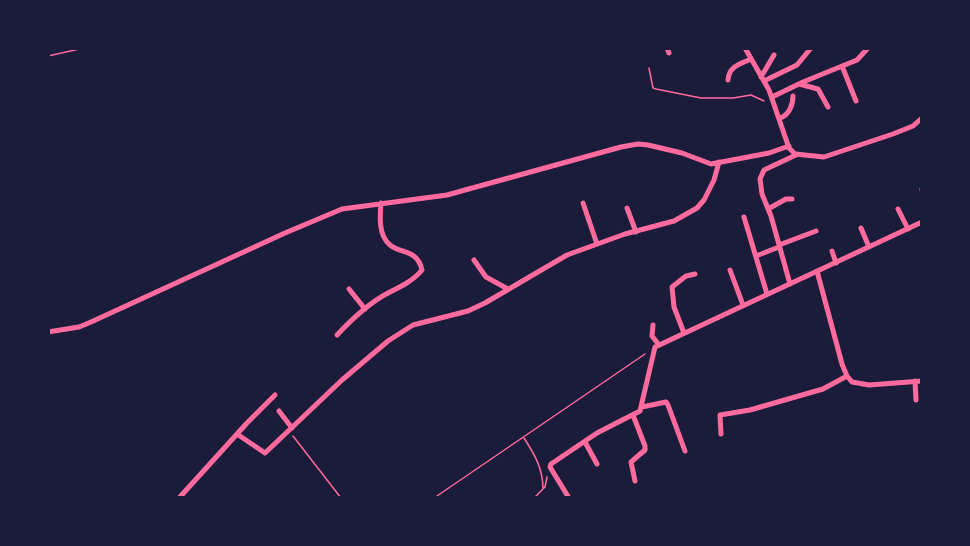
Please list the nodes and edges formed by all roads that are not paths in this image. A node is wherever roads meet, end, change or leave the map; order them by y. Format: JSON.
{"nodes":[{"id":1,"x":745,"y":48,"type":"edge"},
{"id":2,"x":804,"y":48,"type":"edge"},
{"id":3,"x":811,"y":48,"type":"edge"},
{"id":4,"x":868,"y":48,"type":"edge"},
{"id":5,"x":774,"y":55,"type":"dead end"},
{"id":6,"x":806,"y":55,"type":"junction"},
{"id":7,"x":751,"y":58,"type":"junction"},
{"id":8,"x":842,"y":66,"type":"junction"},
{"id":9,"x":763,"y":79,"type":"junction"},
{"id":10,"x":728,"y":80,"type":"dead end"},
{"id":11,"x":799,"y":84,"type":"junction"},
{"id":12,"x":793,"y":96,"type":"dead end"},
{"id":13,"x":773,"y":100,"type":"junction"},
{"id":14,"x":856,"y":101,"type":"dead end"},
{"id":15,"x":828,"y":107,"type":"dead end"},
{"id":16,"x":780,"y":118,"type":"junction"},
{"id":17,"x":922,"y":118,"type":"edge"},
{"id":18,"x":789,"y":146,"type":"junction"},
{"id":19,"x":799,"y":154,"type":"junction"},
{"id":20,"x":719,"y":162,"type":"junction"},
{"id":21,"x":792,"y":199,"type":"dead end"},
{"id":22,"x":381,"y":203,"type":"junction"},
{"id":23,"x":582,"y":203,"type":"dead end"},
{"id":24,"x":627,"y":208,"type":"dead end"},
{"id":25,"x":768,"y":209,"type":"junction"},
{"id":26,"x":898,"y":209,"type":"dead end"},
{"id":27,"x":744,"y":217,"type":"dead end"},
{"id":28,"x":922,"y":222,"type":"edge"},
{"id":29,"x":861,"y":228,"type":"dead end"},
{"id":30,"x":908,"y":229,"type":"junction"},
{"id":31,"x":816,"y":231,"type":"dead end"},
{"id":32,"x":636,"y":232,"type":"junction"},
{"id":33,"x":597,"y":244,"type":"junction"},
{"id":34,"x":779,"y":247,"type":"junction"},
{"id":35,"x":869,"y":247,"type":"junction"},
{"id":36,"x":832,"y":251,"type":"dead end"},
{"id":37,"x":756,"y":256,"type":"junction"},
{"id":38,"x":474,"y":260,"type":"dead end"},
{"id":39,"x":836,"y":262,"type":"junction"},
{"id":40,"x":730,"y":270,"type":"dead end"},
{"id":41,"x":817,"y":271,"type":"junction"},
{"id":42,"x":695,"y":274,"type":"dead end"},
{"id":43,"x":790,"y":284,"type":"junction"},
{"id":44,"x":349,"y":289,"type":"dead end"},
{"id":45,"x":508,"y":289,"type":"junction"},
{"id":46,"x":767,"y":294,"type":"junction"},
{"id":47,"x":743,"y":305,"type":"junction"},
{"id":48,"x":365,"y":309,"type":"junction"},
{"id":49,"x":653,"y":326,"type":"dead end"},
{"id":50,"x":48,"y":332,"type":"edge"},
{"id":51,"x":684,"y":333,"type":"junction"},
{"id":52,"x":337,"y":335,"type":"dead end"},
{"id":53,"x":659,"y":345,"type":"junction"},
{"id":54,"x":846,"y":376,"type":"junction"},
{"id":55,"x":919,"y":381,"type":"edge"},
{"id":56,"x":275,"y":395,"type":"dead end"},
{"id":57,"x":916,"y":400,"type":"dead end"},
{"id":58,"x":642,"y":407,"type":"junction"},
{"id":59,"x":279,"y":411,"type":"dead end"},
{"id":60,"x":633,"y":415,"type":"junction"},
{"id":61,"x":290,"y":429,"type":"junction"},
{"id":62,"x":237,"y":434,"type":"junction"},
{"id":63,"x":721,"y":434,"type":"dead end"},
{"id":64,"x":585,"y":442,"type":"junction"},
{"id":65,"x":685,"y":451,"type":"dead end"},
{"id":66,"x":597,"y":464,"type":"dead end"},
{"id":67,"x":635,"y":481,"type":"dead end"},
{"id":68,"x":179,"y":498,"type":"edge"},
{"id":69,"x":569,"y":498,"type":"edge"}],
"edges":[{"from":1,"to":7,"type":"street"},
{"from":2,"to":6,"type":"street"},
{"from":3,"to":6,"type":"street"},
{"from":4,"to":8,"type":"street"},
{"from":5,"to":9,"type":"street"},
{"from":6,"to":9,"type":"street"},
{"from":7,"to":9,"type":"street"},
{"from":7,"to":10,"type":"street"},
{"from":8,"to":11,"type":"street"},
{"from":8,"to":14,"type":"street"},
{"from":9,"to":13,"type":"street"},
{"from":11,"to":13,"type":"street"},
{"from":11,"to":15,"type":"street"},
{"from":12,"to":16,"type":"street"},
{"from":13,"to":16,"type":"street"},
{"from":16,"to":18,"type":"street"},
{"from":17,"to":19,"type":"street"},
{"from":18,"to":19,"type":"street"},
{"from":18,"to":20,"type":"street"},
{"from":19,"to":25,"type":"street"},
{"from":20,"to":22,"type":"street"},
{"from":20,"to":32,"type":"street"},
{"from":21,"to":25,"type":"street"},
{"from":22,"to":48,"type":"street"},
{"from":22,"to":50,"type":"street"},
{"from":23,"to":33,"type":"street"},
{"from":24,"to":32,"type":"street"},
{"from":25,"to":34,"type":"street"},
{"from":26,"to":30,"type":"street"},
{"from":27,"to":37,"type":"street"},
{"from":28,"to":30,"type":"street"},
{"from":29,"to":35,"type":"street"},
{"from":30,"to":35,"type":"street"},
{"from":31,"to":34,"type":"street"},
{"from":32,"to":33,"type":"street"},
{"from":33,"to":45,"type":"street"},
{"from":34,"to":37,"type":"street"},
{"from":34,"to":43,"type":"street"},
{"from":35,"to":39,"type":"street"},
{"from":36,"to":39,"type":"street"},
{"from":37,"to":46,"type":"street"},
{"from":38,"to":45,"type":"street"},
{"from":39,"to":41,"type":"street"},
{"from":40,"to":47,"type":"street"},
{"from":41,"to":43,"type":"street"},
{"from":41,"to":54,"type":"street"},
{"from":42,"to":51,"type":"street"},
{"from":43,"to":46,"type":"street"},
{"from":44,"to":48,"type":"street"},
{"from":45,"to":61,"type":"street"},
{"from":46,"to":47,"type":"street"},
{"from":47,"to":51,"type":"street"},
{"from":48,"to":52,"type":"street"},
{"from":49,"to":53,"type":"street"},
{"from":51,"to":53,"type":"street"},
{"from":53,"to":58,"type":"street"},
{"from":54,"to":55,"type":"street"},
{"from":54,"to":63,"type":"street"},
{"from":55,"to":57,"type":"street"},
{"from":56,"to":62,"type":"street"},
{"from":58,"to":60,"type":"street"},
{"from":58,"to":65,"type":"street"},
{"from":59,"to":61,"type":"street"},
{"from":60,"to":64,"type":"street"},
{"from":60,"to":67,"type":"street"},
{"from":61,"to":62,"type":"street"},
{"from":62,"to":68,"type":"street"},
{"from":64,"to":66,"type":"street"},
{"from":64,"to":69,"type":"street"}]}
